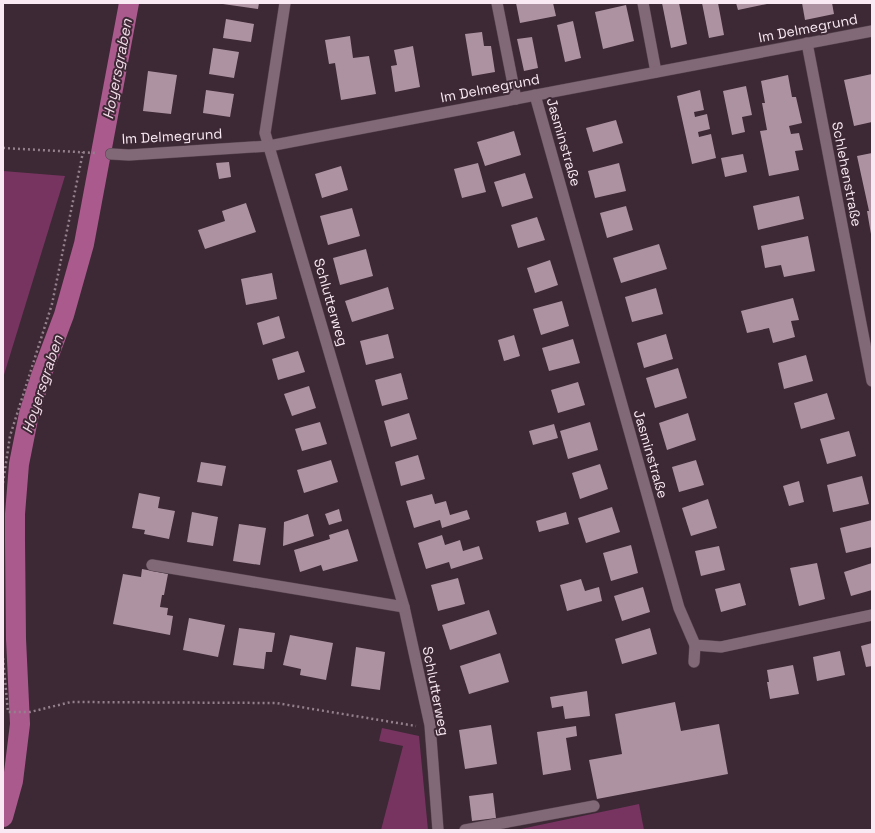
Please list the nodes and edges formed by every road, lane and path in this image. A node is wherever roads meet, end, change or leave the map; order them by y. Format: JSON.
{"nodes":[{"id":1,"x":285,"y":3,"type":"edge"},
{"id":2,"x":497,"y":3,"type":"edge"},
{"id":3,"x":643,"y":3,"type":"edge"},
{"id":4,"x":872,"y":31,"type":"edge"},
{"id":5,"x":807,"y":43,"type":"junction"},
{"id":6,"x":656,"y":72,"type":"junction"},
{"id":7,"x":535,"y":95,"type":"junction"},
{"id":8,"x":516,"y":99,"type":"junction"},
{"id":9,"x":269,"y":146,"type":"junction"},
{"id":10,"x":3,"y":148,"type":"edge"},
{"id":11,"x":111,"y":154,"type":"dead end"},
{"id":12,"x":872,"y":381,"type":"edge"},
{"id":13,"x":3,"y":483,"type":"edge"},
{"id":14,"x":152,"y":565,"type":"dead end"},
{"id":15,"x":404,"y":607,"type":"junction"},
{"id":16,"x":872,"y":615,"type":"edge"},
{"id":17,"x":695,"y":645,"type":"junction"},
{"id":18,"x":3,"y":658,"type":"edge"},
{"id":19,"x":694,"y":662,"type":"dead end"},
{"id":20,"x":430,"y":725,"type":"junction"},
{"id":21,"x":594,"y":806,"type":"dead end"},
{"id":22,"x":438,"y":830,"type":"edge"},
{"id":23,"x":465,"y":830,"type":"edge"}],
"edges":[{"from":1,"to":9,"type":"street","name":"Schlutterweg"},
{"from":2,"to":8,"type":"street"},
{"from":3,"to":6,"type":"street"},
{"from":4,"to":5,"type":"street","name":"Im Delmegrund"},
{"from":5,"to":6,"type":"street","name":"Im Delmegrund"},
{"from":5,"to":12,"type":"street","name":"Schlehenstraße"},
{"from":6,"to":7,"type":"street","name":"Im Delmegrund"},
{"from":7,"to":8,"type":"street","name":"Im Delmegrund"},
{"from":7,"to":17,"type":"street","name":"Jasminstraße"},
{"from":8,"to":9,"type":"street","name":"Im Delmegrund"},
{"from":9,"to":11,"type":"street","name":"Im Delmegrund"},
{"from":9,"to":15,"type":"street","name":"Schlutterweg"},
{"from":10,"to":13,"type":"path"},
{"from":14,"to":15,"type":"street"},
{"from":15,"to":20,"type":"street","name":"Schlutterweg"},
{"from":16,"to":17,"type":"street"},
{"from":17,"to":19,"type":"street"},
{"from":18,"to":20,"type":"path"},
{"from":20,"to":22,"type":"street","name":"Schlutterweg"},
{"from":21,"to":23,"type":"street"}]}
